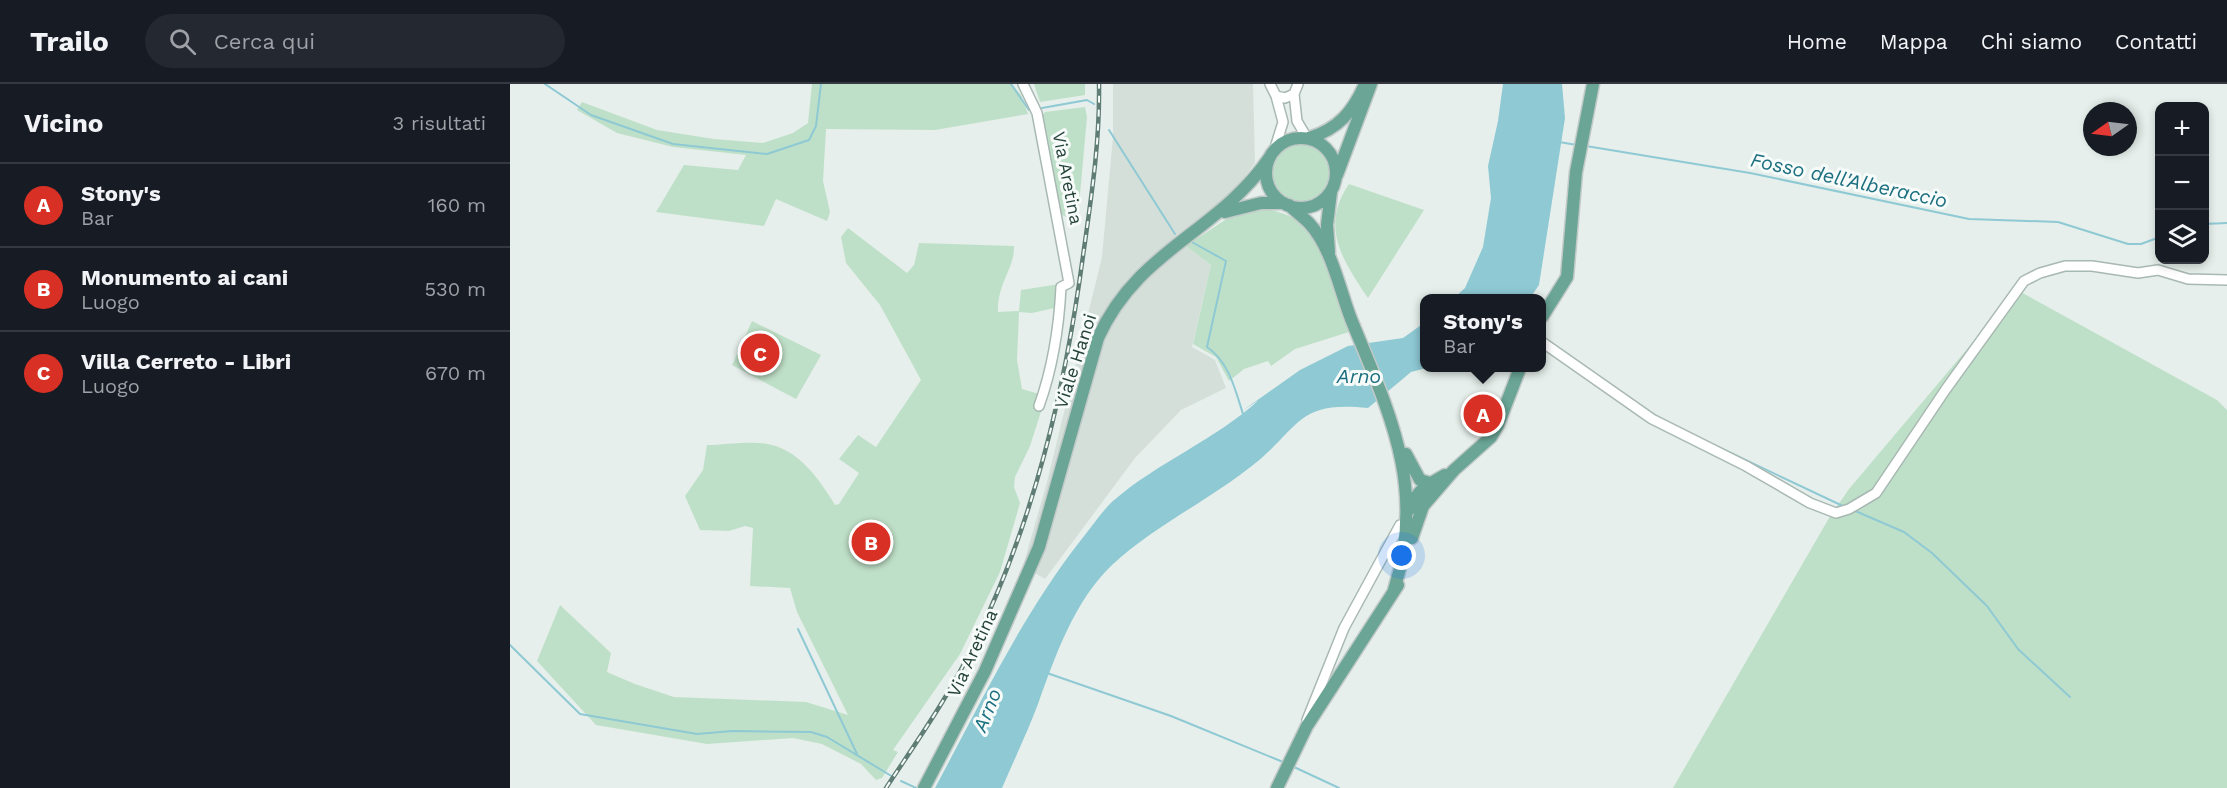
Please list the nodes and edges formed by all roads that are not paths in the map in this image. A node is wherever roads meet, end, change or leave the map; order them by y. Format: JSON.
{"nodes":[{"id":1,"x":1023,"y":84,"type":"edge"},
{"id":2,"x":1365,"y":84,"type":"edge"},
{"id":3,"x":1371,"y":84,"type":"edge"},
{"id":4,"x":1593,"y":84,"type":"edge"},
{"id":5,"x":1269,"y":85,"type":"edge"},
{"id":6,"x":1298,"y":87,"type":"edge"},
{"id":7,"x":1276,"y":96,"type":"junction"},
{"id":8,"x":1308,"y":138,"type":"junction"},
{"id":9,"x":1272,"y":154,"type":"junction"},
{"id":10,"x":1336,"y":179,"type":"junction"},
{"id":11,"x":1331,"y":192,"type":"junction"},
{"id":12,"x":1286,"y":204,"type":"junction"},
{"id":13,"x":1218,"y":214,"type":"junction"},
{"id":14,"x":1330,"y":259,"type":"junction"},
{"id":15,"x":2227,"y":280,"type":"edge"},
{"id":16,"x":1546,"y":311,"type":"edge"},
{"id":17,"x":1546,"y":345,"type":"edge"},
{"id":18,"x":1518,"y":372,"type":"edge"},
{"id":19,"x":1039,"y":406,"type":"dead end"},
{"id":20,"x":1395,"y":427,"type":"junction"},
{"id":21,"x":1407,"y":454,"type":"junction"},
{"id":22,"x":1405,"y":479,"type":"junction"},
{"id":23,"x":1433,"y":487,"type":"junction"},
{"id":24,"x":1414,"y":496,"type":"junction"},
{"id":25,"x":1404,"y":520,"type":"junction"},
{"id":26,"x":1044,"y":529,"type":"joint"},
{"id":27,"x":1412,"y":538,"type":"junction"},
{"id":28,"x":1394,"y":590,"type":"junction"},
{"id":29,"x":1299,"y":742,"type":"junction"},
{"id":30,"x":924,"y":788,"type":"edge"},
{"id":31,"x":1277,"y":788,"type":"edge"}],
"edges":[{"from":1,"to":19,"type":"street","name":"Via Aretina"},
{"from":2,"to":8,"type":"main road","name":"Viale Hanoi"},
{"from":3,"to":10,"type":"main road"},
{"from":4,"to":16,"type":"main road"},
{"from":5,"to":7,"type":"street","name":"Viale Hanoi"},
{"from":6,"to":7,"type":"street"},
{"from":6,"to":8,"type":"street"},
{"from":7,"to":9,"type":"street","name":"Viale Hanoi"},
{"from":8,"to":9,"type":"main road","name":"Viale Hanoi"},
{"from":8,"to":10,"type":"main road"},
{"from":9,"to":12,"type":"main road","name":"Viale Hanoi"},
{"from":9,"to":13,"type":"main road","name":"Viale Hanoi"},
{"from":10,"to":11,"type":"main road"},
{"from":11,"to":12,"type":"main road","name":"Viale Hanoi"},
{"from":11,"to":14,"type":"main road"},
{"from":12,"to":13,"type":"main road","name":"Viale Hanoi"},
{"from":12,"to":14,"type":"main road"},
{"from":13,"to":26,"type":"main road","name":"Viale Hanoi"},
{"from":14,"to":20,"type":"main road"},
{"from":15,"to":17,"type":"street"},
{"from":18,"to":23,"type":"main road"},
{"from":20,"to":21,"type":"main road"},
{"from":20,"to":22,"type":"main road"},
{"from":21,"to":23,"type":"main road"},
{"from":21,"to":24,"type":"main road"},
{"from":22,"to":24,"type":"main road"},
{"from":22,"to":25,"type":"main road"},
{"from":23,"to":24,"type":"main road"},
{"from":23,"to":27,"type":"main road"},
{"from":24,"to":25,"type":"main road"},
{"from":24,"to":27,"type":"main road"},
{"from":25,"to":28,"type":"main road"},
{"from":25,"to":29,"type":"street"},
{"from":26,"to":30,"type":"main road","name":"Via Aretina"},
{"from":27,"to":28,"type":"main road"},
{"from":28,"to":29,"type":"main road"},
{"from":29,"to":31,"type":"main road"}]}
